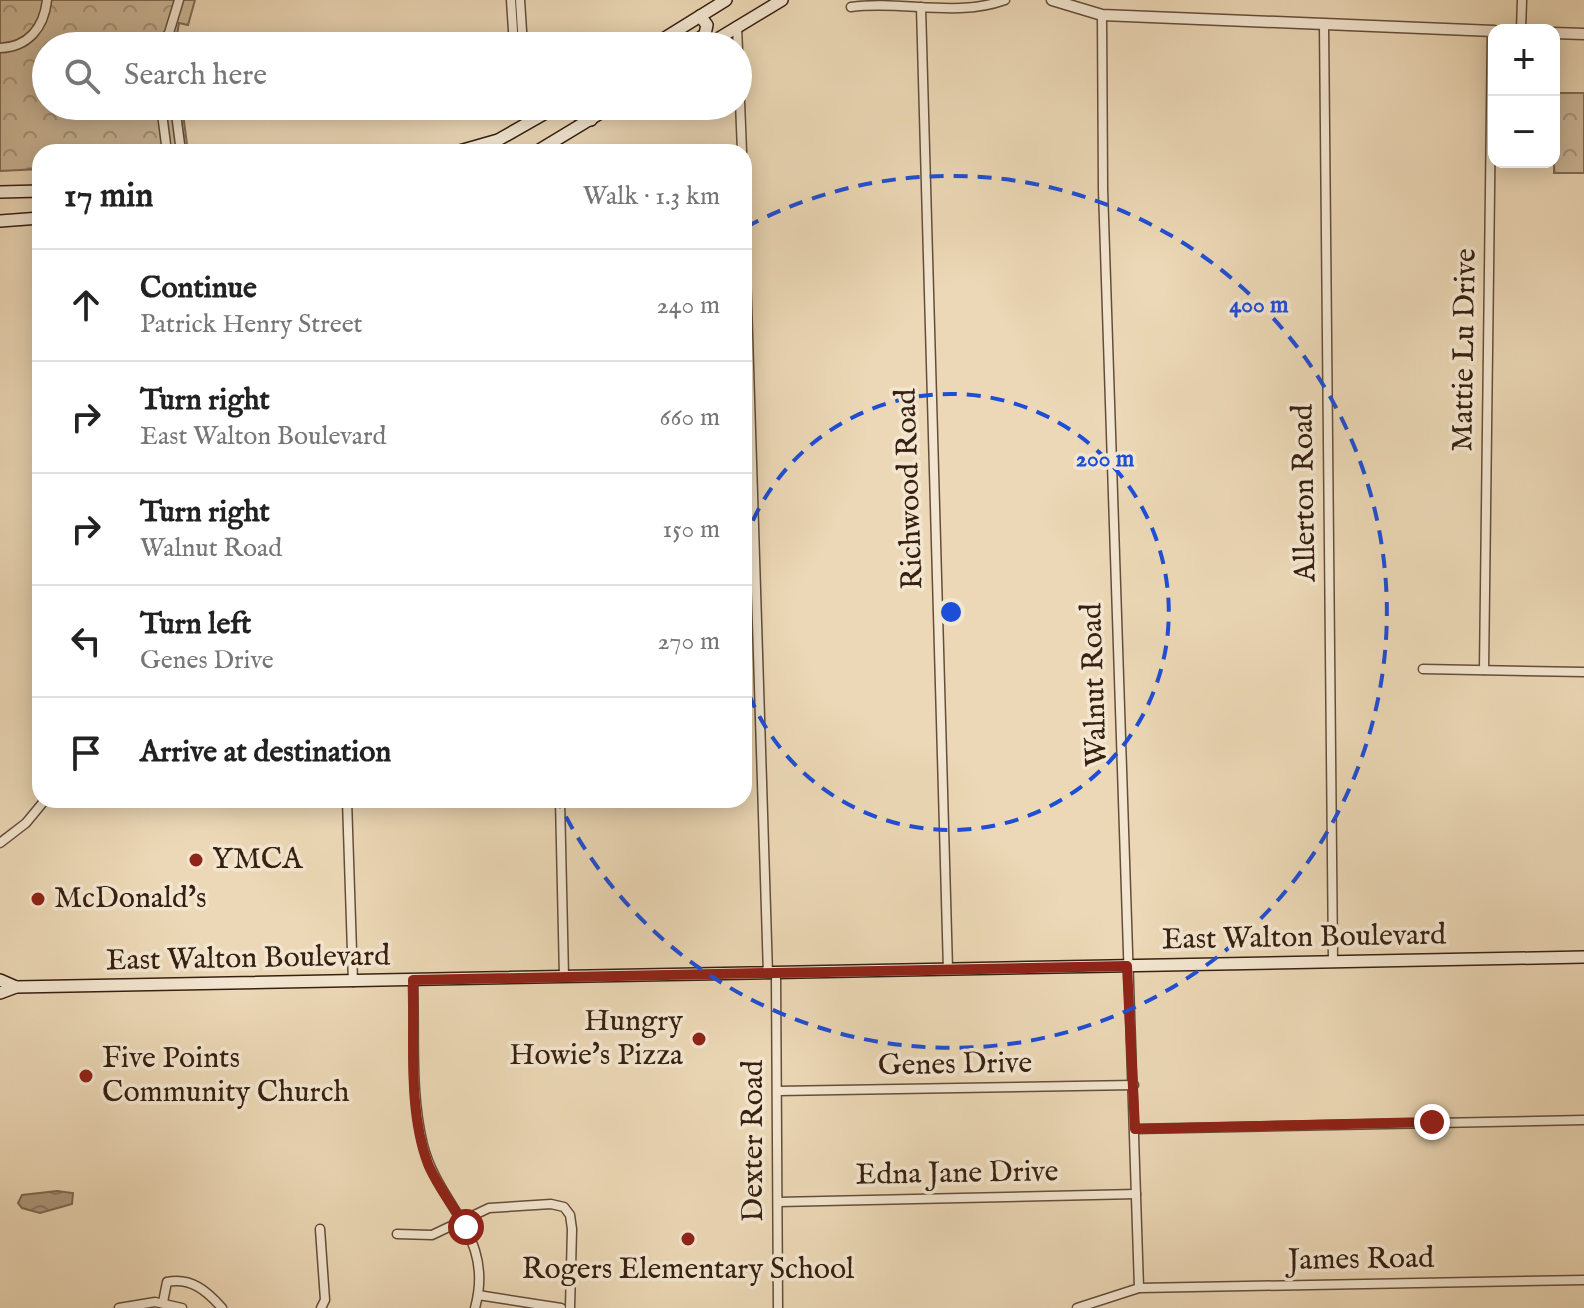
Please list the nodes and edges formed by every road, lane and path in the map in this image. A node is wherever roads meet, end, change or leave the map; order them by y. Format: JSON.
{"nodes":[{"id":1,"x":47,"y":0,"type":"edge"},
{"id":2,"x":179,"y":0,"type":"edge"},
{"id":3,"x":511,"y":0,"type":"edge"},
{"id":4,"x":520,"y":0,"type":"edge"},
{"id":5,"x":726,"y":0,"type":"edge"},
{"id":6,"x":1005,"y":0,"type":"edge"},
{"id":7,"x":1052,"y":0,"type":"edge"},
{"id":8,"x":1522,"y":0,"type":"edge"},
{"id":9,"x":778,"y":1,"type":"edge"},
{"id":10,"x":851,"y":7,"type":"dead end"},
{"id":11,"x":921,"y":7,"type":"junction"},
{"id":12,"x":1102,"y":15,"type":"junction"},
{"id":13,"x":700,"y":16,"type":"junction"},
{"id":14,"x":1521,"y":24,"type":"edge"},
{"id":15,"x":1324,"y":25,"type":"junction"},
{"id":16,"x":737,"y":26,"type":"junction"},
{"id":17,"x":1488,"y":31,"type":"edge"},
{"id":18,"x":33,"y":32,"type":"edge"},
{"id":19,"x":169,"y":32,"type":"edge"},
{"id":20,"x":513,"y":32,"type":"edge"},
{"id":21,"x":522,"y":32,"type":"edge"},
{"id":22,"x":674,"y":32,"type":"edge"},
{"id":23,"x":705,"y":32,"type":"edge"},
{"id":24,"x":728,"y":32,"type":"edge"},
{"id":25,"x":737,"y":32,"type":"edge"},
{"id":26,"x":1560,"y":33,"type":"edge"},
{"id":27,"x":32,"y":34,"type":"edge"},
{"id":28,"x":1584,"y":34,"type":"edge"},
{"id":29,"x":0,"y":48,"type":"edge"},
{"id":30,"x":1492,"y":96,"type":"edge"},
{"id":31,"x":163,"y":120,"type":"edge"},
{"id":32,"x":177,"y":120,"type":"edge"},
{"id":33,"x":531,"y":120,"type":"edge"},
{"id":34,"x":591,"y":120,"type":"edge"},
{"id":35,"x":741,"y":120,"type":"edge"},
{"id":36,"x":179,"y":134,"type":"junction"},
{"id":37,"x":165,"y":135,"type":"junction"},
{"id":38,"x":166,"y":144,"type":"edge"},
{"id":39,"x":180,"y":144,"type":"edge"},
{"id":40,"x":498,"y":144,"type":"edge"},
{"id":41,"x":550,"y":144,"type":"edge"},
{"id":42,"x":742,"y":144,"type":"edge"},
{"id":43,"x":32,"y":191,"type":"edge"},
{"id":44,"x":1,"y":193,"type":"edge"},
{"id":45,"x":32,"y":219,"type":"edge"},
{"id":46,"x":0,"y":221,"type":"edge"},
{"id":47,"x":752,"y":426,"type":"edge"},
{"id":48,"x":1423,"y":669,"type":"dead end"},
{"id":49,"x":1484,"y":670,"type":"junction"},
{"id":50,"x":1584,"y":672,"type":"edge"},
{"id":51,"x":38,"y":808,"type":"edge"},
{"id":52,"x":347,"y":808,"type":"edge"},
{"id":53,"x":560,"y":808,"type":"edge"},
{"id":54,"x":0,"y":843,"type":"edge"},
{"id":55,"x":1584,"y":957,"type":"edge"},
{"id":56,"x":1333,"y":961,"type":"junction"},
{"id":57,"x":1127,"y":966,"type":"junction"},
{"id":58,"x":948,"y":970,"type":"junction"},
{"id":59,"x":772,"y":974,"type":"junction"},
{"id":60,"x":564,"y":977,"type":"junction"},
{"id":61,"x":0,"y":980,"type":"edge"},
{"id":62,"x":413,"y":980,"type":"junction"},
{"id":63,"x":353,"y":982,"type":"junction"},
{"id":64,"x":16,"y":987,"type":"junction"},
{"id":65,"x":0,"y":993,"type":"edge"},
{"id":66,"x":1134,"y":1085,"type":"junction"},
{"id":67,"x":778,"y":1091,"type":"junction"},
{"id":68,"x":1584,"y":1120,"type":"edge"},
{"id":69,"x":1135,"y":1129,"type":"junction"},
{"id":70,"x":1136,"y":1194,"type":"junction"},
{"id":71,"x":778,"y":1202,"type":"junction"},
{"id":72,"x":463,"y":1222,"type":"junction"},
{"id":73,"x":320,"y":1229,"type":"dead end"},
{"id":74,"x":397,"y":1234,"type":"dead end"},
{"id":75,"x":1584,"y":1280,"type":"edge"},
{"id":76,"x":1139,"y":1288,"type":"junction"},
{"id":77,"x":478,"y":1295,"type":"junction"},
{"id":78,"x":163,"y":1302,"type":"junction"},
{"id":79,"x":119,"y":1308,"type":"edge"},
{"id":80,"x":182,"y":1308,"type":"edge"},
{"id":81,"x":222,"y":1308,"type":"edge"},
{"id":82,"x":321,"y":1308,"type":"edge"},
{"id":83,"x":475,"y":1308,"type":"edge"},
{"id":84,"x":561,"y":1308,"type":"edge"},
{"id":85,"x":570,"y":1308,"type":"edge"},
{"id":86,"x":778,"y":1308,"type":"edge"},
{"id":87,"x":1077,"y":1308,"type":"edge"}],
"edges":[{"from":1,"to":18,"type":"street"},
{"from":2,"to":19,"type":"street"},
{"from":3,"to":20,"type":"street"},
{"from":4,"to":21,"type":"street"},
{"from":5,"to":13,"type":"main road"},
{"from":6,"to":11,"type":"street"},
{"from":7,"to":12,"type":"street"},
{"from":8,"to":14,"type":"street"},
{"from":9,"to":16,"type":"main road"},
{"from":10,"to":11,"type":"street"},
{"from":11,"to":58,"type":"street","name":"Richwood Road"},
{"from":12,"to":15,"type":"street"},
{"from":12,"to":57,"type":"street","name":"Walnut Road"},
{"from":13,"to":22,"type":"main road"},
{"from":13,"to":23,"type":"main road"},
{"from":15,"to":17,"type":"street"},
{"from":15,"to":56,"type":"street","name":"Allerton Road"},
{"from":16,"to":24,"type":"main road"},
{"from":16,"to":25,"type":"street"},
{"from":26,"to":28,"type":"street"},
{"from":27,"to":29,"type":"street"},
{"from":30,"to":49,"type":"street","name":"Mattie Lu Drive"},
{"from":31,"to":37,"type":"street"},
{"from":32,"to":36,"type":"street"},
{"from":33,"to":40,"type":"main road"},
{"from":34,"to":41,"type":"main road"},
{"from":35,"to":42,"type":"street"},
{"from":36,"to":37,"type":"street"},
{"from":36,"to":39,"type":"street"},
{"from":37,"to":38,"type":"street"},
{"from":43,"to":44,"type":"main road"},
{"from":45,"to":46,"type":"main road"},
{"from":47,"to":59,"type":"street","name":"Dexter Road"},
{"from":48,"to":49,"type":"street"},
{"from":49,"to":50,"type":"street"},
{"from":51,"to":54,"type":"street"},
{"from":52,"to":63,"type":"street"},
{"from":53,"to":60,"type":"street"},
{"from":55,"to":56,"type":"main road","name":"East Walton Boulevard"},
{"from":56,"to":57,"type":"main road","name":"East Walton Boulevard"},
{"from":57,"to":58,"type":"main road","name":"East Walton Boulevard"},
{"from":57,"to":66,"type":"street","name":"Walnut Road"},
{"from":58,"to":59,"type":"main road","name":"East Walton Boulevard"},
{"from":59,"to":60,"type":"main road","name":"East Walton Boulevard"},
{"from":59,"to":67,"type":"street","name":"Dexter Road"},
{"from":60,"to":62,"type":"main road","name":"East Walton Boulevard"},
{"from":61,"to":64,"type":"main road","name":"East Walton Boulevard"},
{"from":62,"to":63,"type":"main road","name":"East Walton Boulevard"},
{"from":62,"to":72,"type":"street"},
{"from":63,"to":64,"type":"main road","name":"East Walton Boulevard"},
{"from":64,"to":65,"type":"main road","name":"East Walton Boulevard"},
{"from":66,"to":67,"type":"street","name":"Genes Drive"},
{"from":66,"to":69,"type":"street","name":"Walnut Road"},
{"from":67,"to":71,"type":"street","name":"Dexter Road"},
{"from":68,"to":69,"type":"street"},
{"from":69,"to":70,"type":"street","name":"Walnut Road"},
{"from":70,"to":71,"type":"street","name":"Edna Jane Drive"},
{"from":70,"to":76,"type":"street","name":"Walnut Road"},
{"from":71,"to":86,"type":"street","name":"Dexter Road"},
{"from":72,"to":74,"type":"street"},
{"from":72,"to":77,"type":"street"},
{"from":72,"to":85,"type":"street"},
{"from":73,"to":82,"type":"street"},
{"from":75,"to":76,"type":"street","name":"James Road"},
{"from":76,"to":87,"type":"street"},
{"from":77,"to":83,"type":"street"},
{"from":77,"to":84,"type":"street"},
{"from":78,"to":79,"type":"street"},
{"from":78,"to":80,"type":"street"},
{"from":78,"to":81,"type":"street"}]}
